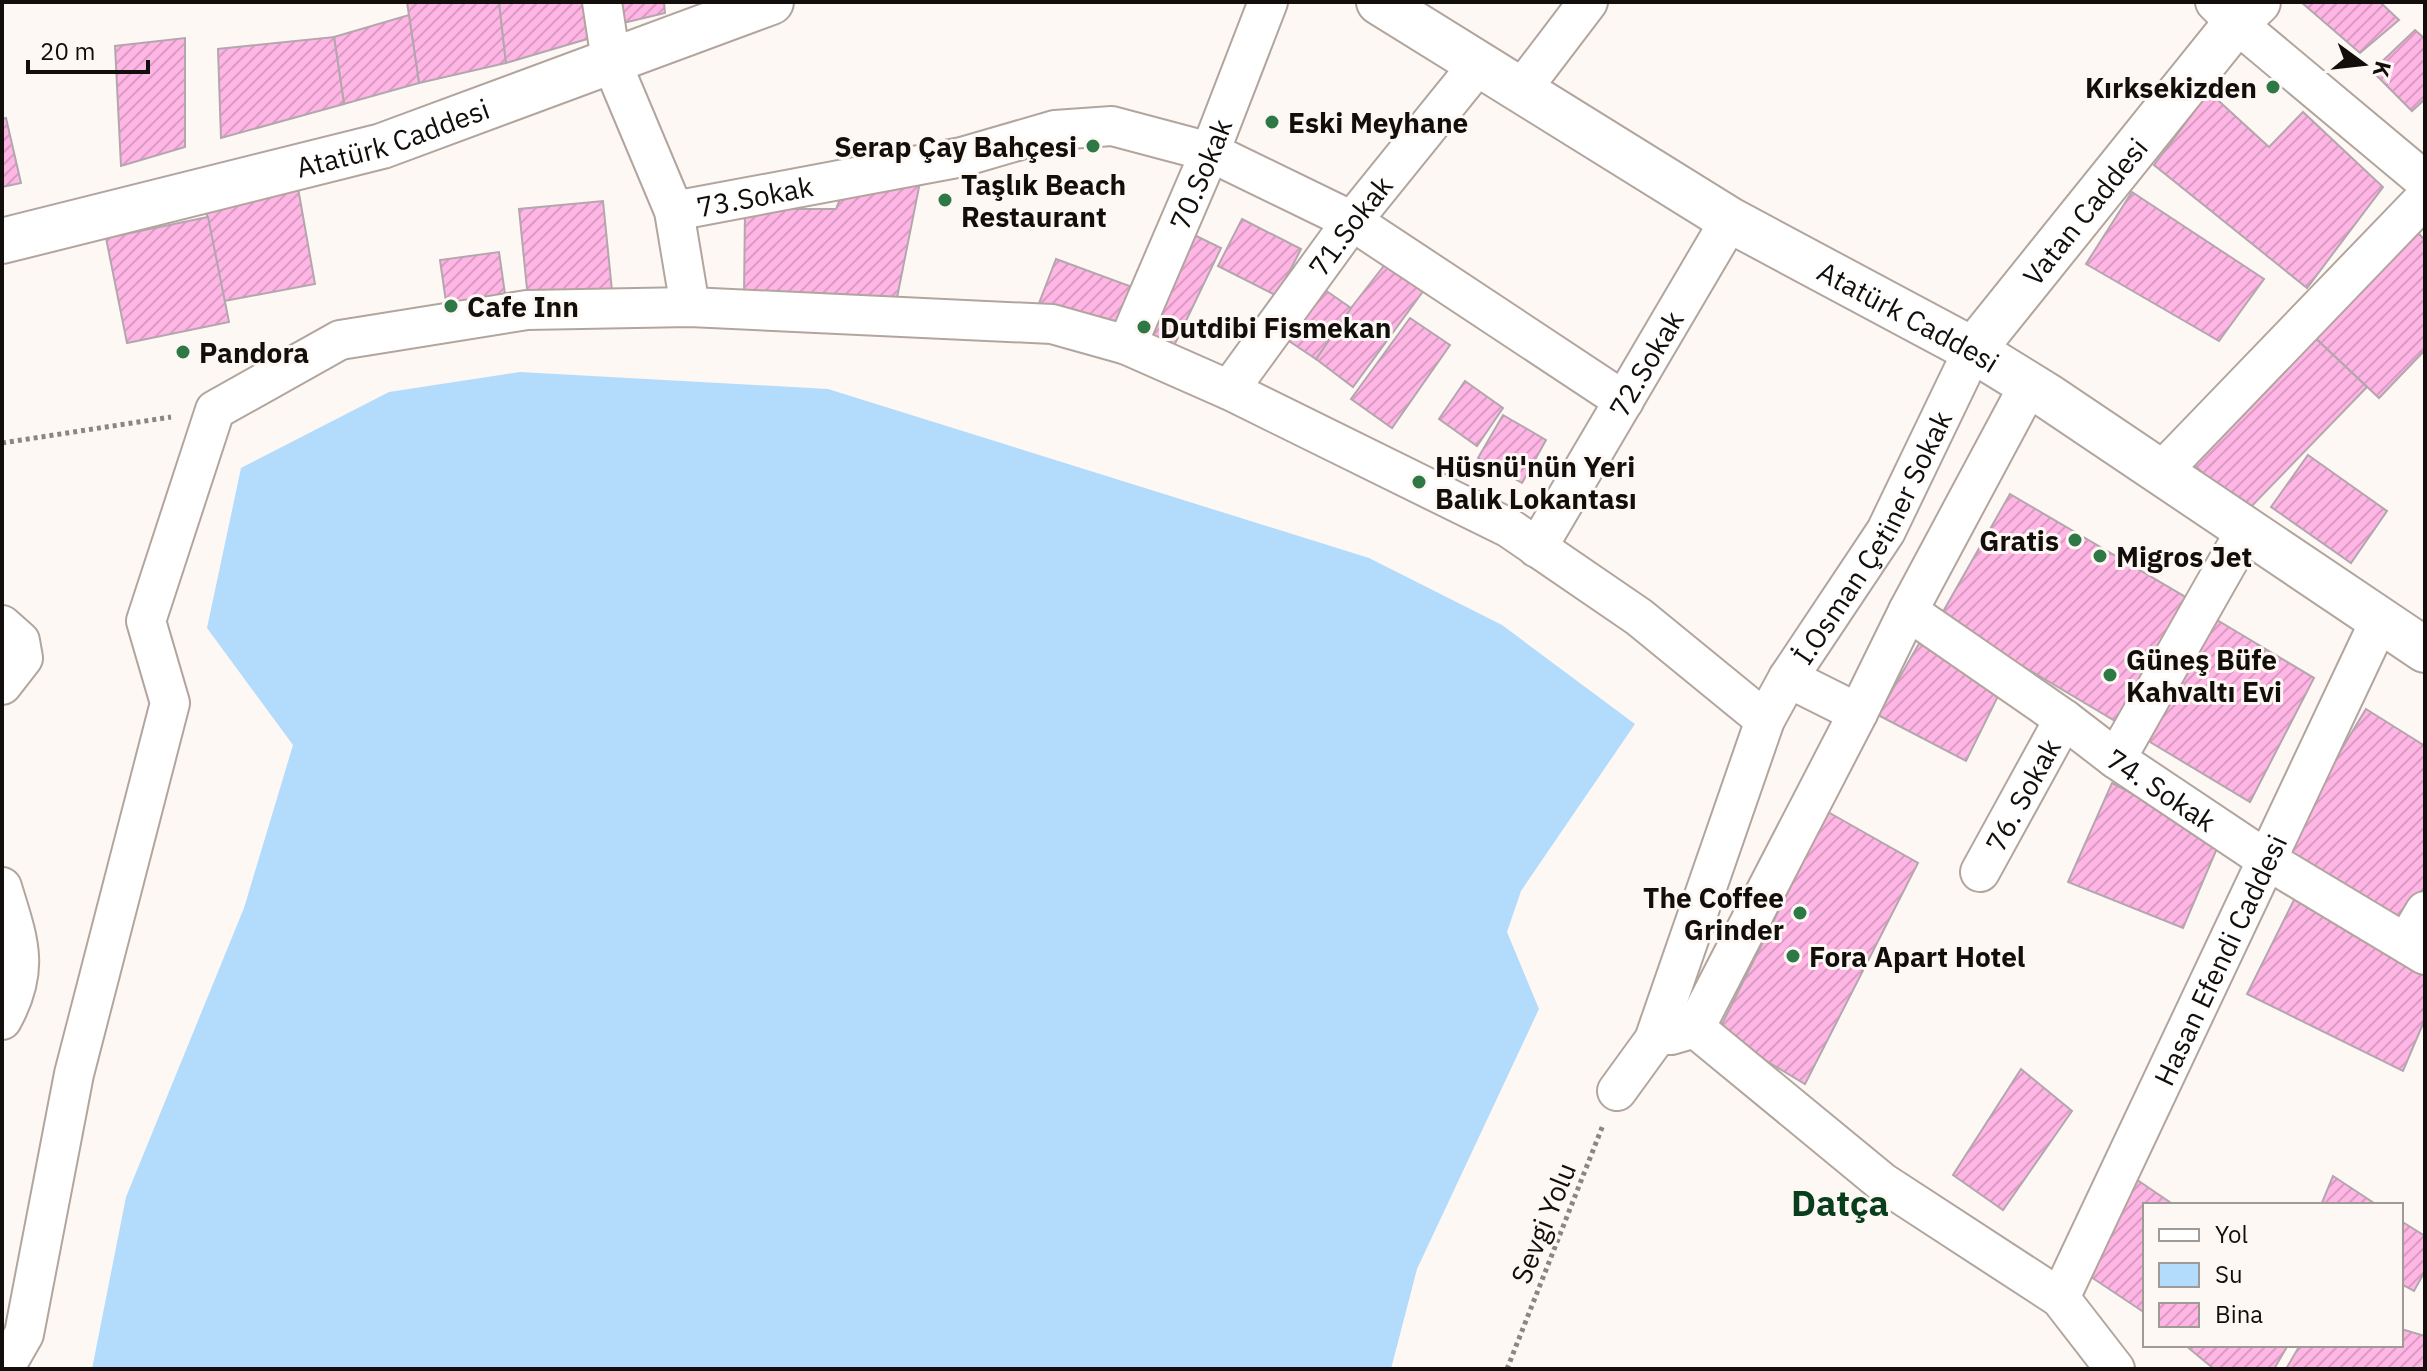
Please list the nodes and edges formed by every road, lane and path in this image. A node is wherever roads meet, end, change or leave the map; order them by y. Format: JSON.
{"nodes":[{"id":1,"x":602,"y":2,"type":"edge"},
{"id":2,"x":771,"y":2,"type":"edge"},
{"id":3,"x":1268,"y":2,"type":"edge"},
{"id":4,"x":1379,"y":2,"type":"edge"},
{"id":5,"x":1588,"y":2,"type":"edge"},
{"id":6,"x":2236,"y":9,"type":"edge"},
{"id":7,"x":611,"y":61,"type":"junction"},
{"id":8,"x":1478,"y":65,"type":"junction"},
{"id":9,"x":1521,"y":90,"type":"junction"},
{"id":10,"x":1210,"y":152,"type":"junction"},
{"id":11,"x":2425,"y":181,"type":"edge"},
{"id":12,"x":2425,"y":198,"type":"edge"},
{"id":13,"x":674,"y":211,"type":"junction"},
{"id":14,"x":1730,"y":220,"type":"junction"},
{"id":15,"x":1352,"y":221,"type":"junction"},
{"id":16,"x":2,"y":241,"type":"edge"},
{"id":17,"x":690,"y":307,"type":"junction"},
{"id":18,"x":1127,"y":345,"type":"junction"},
{"id":19,"x":1973,"y":350,"type":"junction"},
{"id":20,"x":2029,"y":385,"type":"junction"},
{"id":21,"x":1229,"y":390,"type":"junction"},
{"id":22,"x":1624,"y":401,"type":"junction"},
{"id":23,"x":147,"y":421,"type":"dead end"},
{"id":24,"x":2,"y":443,"type":"edge"},
{"id":25,"x":2160,"y":473,"type":"junction"},
{"id":26,"x":2246,"y":530,"type":"junction"},
{"id":27,"x":1537,"y":548,"type":"junction"},
{"id":28,"x":1908,"y":611,"type":"junction"},
{"id":29,"x":2380,"y":620,"type":"junction"},
{"id":30,"x":2,"y":625,"type":"edge"},
{"id":31,"x":2425,"y":650,"type":"edge"},
{"id":32,"x":1788,"y":678,"type":"junction"},
{"id":33,"x":2,"y":685,"type":"edge"},
{"id":34,"x":1858,"y":713,"type":"junction"},
{"id":35,"x":2064,"y":719,"type":"junction"},
{"id":36,"x":1765,"y":720,"type":"junction"},
{"id":37,"x":2116,"y":759,"type":"junction"},
{"id":38,"x":2267,"y":860,"type":"junction"},
{"id":39,"x":1980,"y":872,"type":"dead end"},
{"id":40,"x":2,"y":887,"type":"edge"},
{"id":41,"x":2425,"y":911,"type":"edge"},
{"id":42,"x":2415,"y":949,"type":"edge"},
{"id":43,"x":2,"y":1020,"type":"edge"},
{"id":44,"x":1695,"y":1028,"type":"junction"},
{"id":45,"x":1654,"y":1040,"type":"junction"},
{"id":46,"x":1617,"y":1091,"type":"joint"},
{"id":47,"x":2060,"y":1298,"type":"junction"},
{"id":48,"x":4,"y":1369,"type":"edge"},
{"id":49,"x":1507,"y":1369,"type":"edge"},
{"id":50,"x":2115,"y":1369,"type":"edge"}],
"edges":[{"from":1,"to":7,"type":"street"},
{"from":2,"to":7,"type":"main road","name":"Atatürk Caddesi"},
{"from":3,"to":10,"type":"street","name":"70.Sokak"},
{"from":4,"to":8,"type":"main road","name":"Atatürk Caddesi"},
{"from":5,"to":9,"type":"street"},
{"from":6,"to":11,"type":"street"},
{"from":6,"to":19,"type":"main road","name":"Vatan Caddesi"},
{"from":7,"to":13,"type":"street"},
{"from":7,"to":16,"type":"main road","name":"Atatürk Caddesi"},
{"from":8,"to":9,"type":"main road","name":"Atatürk Caddesi"},
{"from":8,"to":15,"type":"street","name":"71.Sokak"},
{"from":9,"to":14,"type":"main road","name":"Atatürk Caddesi"},
{"from":10,"to":13,"type":"street","name":"73.Sokak"},
{"from":10,"to":15,"type":"street","name":"73.Sokak"},
{"from":10,"to":18,"type":"street","name":"70.Sokak"},
{"from":12,"to":25,"type":"street"},
{"from":13,"to":17,"type":"street"},
{"from":14,"to":19,"type":"main road","name":"Atatürk Caddesi"},
{"from":14,"to":22,"type":"street","name":"72.Sokak"},
{"from":15,"to":21,"type":"street","name":"71.Sokak"},
{"from":15,"to":22,"type":"street","name":"73.Sokak"},
{"from":17,"to":18,"type":"street"},
{"from":17,"to":48,"type":"street"},
{"from":18,"to":21,"type":"street"},
{"from":19,"to":20,"type":"main road","name":"Atatürk Caddesi"},
{"from":19,"to":32,"type":"street","name":"İ.Osman Çetiner Sokak"},
{"from":20,"to":25,"type":"main road","name":"Atatürk Caddesi"},
{"from":20,"to":28,"type":"street"},
{"from":21,"to":27,"type":"street"},
{"from":22,"to":27,"type":"street","name":"72.Sokak"},
{"from":23,"to":24,"type":"path"},
{"from":25,"to":26,"type":"main road","name":"Atatürk Caddesi"},
{"from":26,"to":29,"type":"main road","name":"Atatürk Caddesi"},
{"from":26,"to":37,"type":"street"},
{"from":27,"to":36,"type":"street"},
{"from":28,"to":34,"type":"street"},
{"from":28,"to":35,"type":"street","name":"74. Sokak"},
{"from":29,"to":31,"type":"main road","name":"Atatürk Caddesi"},
{"from":29,"to":38,"type":"street","name":"Hasan Efendi Caddesi"},
{"from":30,"to":33,"type":"street"},
{"from":32,"to":34,"type":"street"},
{"from":32,"to":36,"type":"street","name":"İ.Osman Çetiner Sokak"},
{"from":34,"to":44,"type":"street"},
{"from":35,"to":37,"type":"street","name":"74. Sokak"},
{"from":35,"to":39,"type":"street","name":"76. Sokak"},
{"from":36,"to":45,"type":"street","name":"İ.Osman Çetiner Sokak"},
{"from":37,"to":38,"type":"street","name":"74. Sokak"},
{"from":38,"to":42,"type":"street","name":"74. Sokak"},
{"from":38,"to":47,"type":"street","name":"Hasan Efendi Caddesi"},
{"from":40,"to":43,"type":"street"},
{"from":41,"to":42,"type":"street"},
{"from":44,"to":45,"type":"street"},
{"from":44,"to":47,"type":"street"},
{"from":45,"to":46,"type":"street","name":"İ.Osman Çetiner Sokak"},
{"from":46,"to":49,"type":"path","name":"Sevgi Yolu"},
{"from":47,"to":50,"type":"street"}]}
